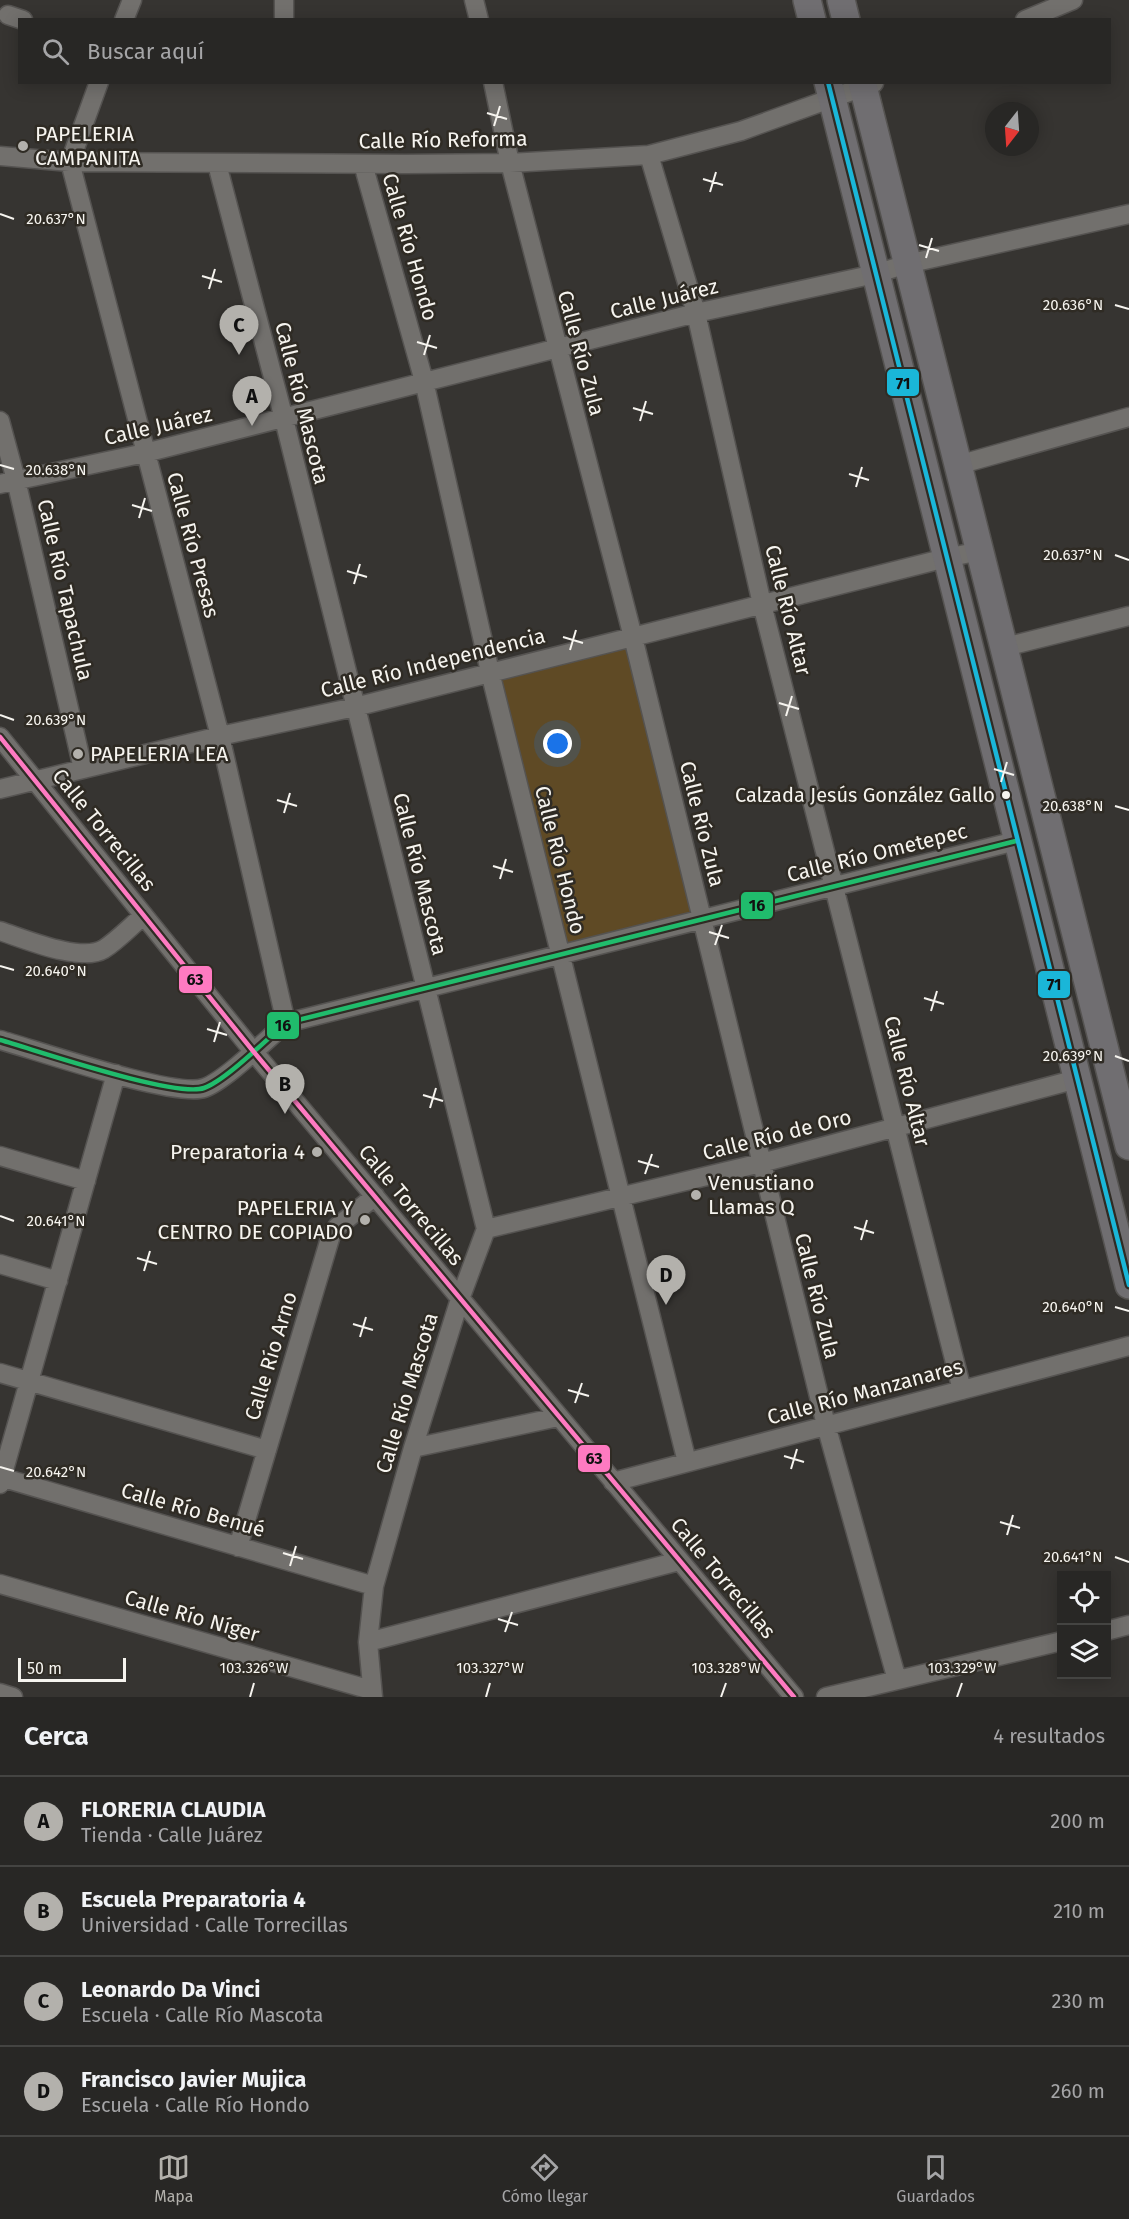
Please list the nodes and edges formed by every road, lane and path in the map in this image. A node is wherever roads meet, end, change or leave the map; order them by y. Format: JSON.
{"nodes":[{"id":1,"x":132,"y":0,"type":"edge"},
{"id":2,"x":284,"y":0,"type":"edge"},
{"id":3,"x":474,"y":0,"type":"edge"},
{"id":4,"x":807,"y":0,"type":"edge"},
{"id":5,"x":841,"y":0,"type":"edge"},
{"id":6,"x":1073,"y":0,"type":"edge"},
{"id":7,"x":124,"y":18,"type":"edge"},
{"id":8,"x":284,"y":18,"type":"edge"},
{"id":9,"x":478,"y":18,"type":"edge"},
{"id":10,"x":812,"y":18,"type":"edge"},
{"id":11,"x":846,"y":18,"type":"edge"},
{"id":12,"x":1030,"y":18,"type":"edge"},
{"id":13,"x":98,"y":84,"type":"edge"},
{"id":14,"x":493,"y":84,"type":"edge"},
{"id":15,"x":867,"y":84,"type":"edge"},
{"id":16,"x":830,"y":90,"type":"edge"},
{"id":17,"x":649,"y":155,"type":"junction"},
{"id":18,"x":0,"y":156,"type":"edge"},
{"id":19,"x":70,"y":162,"type":"junction"},
{"id":20,"x":510,"y":163,"type":"junction"},
{"id":21,"x":217,"y":164,"type":"junction"},
{"id":22,"x":363,"y":164,"type":"junction"},
{"id":23,"x":1129,"y":214,"type":"edge"},
{"id":24,"x":907,"y":264,"type":"junction"},
{"id":25,"x":875,"y":274,"type":"junction"},
{"id":26,"x":696,"y":313,"type":"junction"},
{"id":27,"x":556,"y":348,"type":"junction"},
{"id":28,"x":424,"y":381,"type":"junction"},
{"id":29,"x":1129,"y":417,"type":"edge"},
{"id":30,"x":284,"y":419,"type":"junction"},
{"id":31,"x":0,"y":421,"type":"edge"},
{"id":32,"x":145,"y":453,"type":"junction"},
{"id":33,"x":958,"y":465,"type":"junction"},
{"id":34,"x":8,"y":482,"type":"edge"},
{"id":35,"x":980,"y":551,"type":"junction"},
{"id":36,"x":946,"y":558,"type":"junction"},
{"id":37,"x":762,"y":604,"type":"junction"},
{"id":38,"x":1129,"y":616,"type":"edge"},
{"id":39,"x":633,"y":637,"type":"junction"},
{"id":40,"x":1005,"y":647,"type":"junction"},
{"id":41,"x":490,"y":672,"type":"junction"},
{"id":42,"x":355,"y":706,"type":"junction"},
{"id":43,"x":220,"y":736,"type":"junction"},
{"id":44,"x":0,"y":737,"type":"edge"},
{"id":45,"x":83,"y":769,"type":"junction"},
{"id":46,"x":36,"y":780,"type":"junction"},
{"id":47,"x":0,"y":789,"type":"edge"},
{"id":48,"x":1017,"y":841,"type":"junction"},
{"id":49,"x":834,"y":887,"type":"junction"},
{"id":50,"x":144,"y":916,"type":"junction"},
{"id":51,"x":702,"y":920,"type":"junction"},
{"id":52,"x":0,"y":931,"type":"edge"},
{"id":53,"x":561,"y":955,"type":"junction"},
{"id":54,"x":426,"y":989,"type":"junction"},
{"id":55,"x":286,"y":1023,"type":"junction"},
{"id":56,"x":0,"y":1040,"type":"edge"},
{"id":57,"x":253,"y":1052,"type":"junction"},
{"id":58,"x":117,"y":1074,"type":"junction"},
{"id":59,"x":1077,"y":1079,"type":"junction"},
{"id":60,"x":895,"y":1128,"type":"junction"},
{"id":61,"x":1129,"y":1146,"type":"edge"},
{"id":62,"x":0,"y":1156,"type":"edge"},
{"id":63,"x":761,"y":1163,"type":"junction"},
{"id":64,"x":86,"y":1181,"type":"junction"},
{"id":65,"x":375,"y":1196,"type":"junction"},
{"id":66,"x":621,"y":1197,"type":"junction"},
{"id":67,"x":486,"y":1230,"type":"junction"},
{"id":68,"x":0,"y":1264,"type":"edge"},
{"id":69,"x":1127,"y":1271,"type":"edge"},
{"id":70,"x":58,"y":1281,"type":"junction"},
{"id":71,"x":460,"y":1299,"type":"junction"},
{"id":72,"x":1129,"y":1346,"type":"edge"},
{"id":73,"x":0,"y":1373,"type":"edge"},
{"id":74,"x":29,"y":1381,"type":"junction"},
{"id":75,"x":962,"y":1390,"type":"junction"},
{"id":76,"x":558,"y":1417,"type":"junction"},
{"id":77,"x":826,"y":1425,"type":"junction"},
{"id":78,"x":413,"y":1448,"type":"junction"},
{"id":79,"x":267,"y":1450,"type":"junction"},
{"id":80,"x":687,"y":1462,"type":"junction"},
{"id":81,"x":1,"y":1480,"type":"edge"},
{"id":82,"x":613,"y":1482,"type":"junction"},
{"id":83,"x":238,"y":1547,"type":"junction"},
{"id":84,"x":680,"y":1561,"type":"junction"},
{"id":85,"x":0,"y":1584,"type":"edge"},
{"id":86,"x":374,"y":1586,"type":"junction"},
{"id":87,"x":1129,"y":1625,"type":"edge"},
{"id":88,"x":1111,"y":1630,"type":"edge"},
{"id":89,"x":368,"y":1642,"type":"junction"},
{"id":90,"x":1057,"y":1642,"type":"edge"},
{"id":91,"x":897,"y":1680,"type":"junction"},
{"id":92,"x":0,"y":1694,"type":"edge"},
{"id":93,"x":372,"y":1694,"type":"edge"},
{"id":94,"x":13,"y":1697,"type":"edge"},
{"id":95,"x":794,"y":1697,"type":"edge"},
{"id":96,"x":826,"y":1697,"type":"edge"}],
"edges":[{"from":1,"to":7,"type":"street"},
{"from":2,"to":8,"type":"street"},
{"from":3,"to":9,"type":"street"},
{"from":4,"to":10,"type":"main road"},
{"from":5,"to":11,"type":"main road"},
{"from":6,"to":12,"type":"street"},
{"from":13,"to":19,"type":"street"},
{"from":14,"to":20,"type":"street","name":"Calle Río Zula"},
{"from":15,"to":16,"type":"street","name":"Calle Río Reforma"},
{"from":15,"to":24,"type":"main road"},
{"from":16,"to":17,"type":"street","name":"Calle Río Reforma"},
{"from":16,"to":25,"type":"main road"},
{"from":17,"to":20,"type":"street","name":"Calle Río Reforma"},
{"from":17,"to":26,"type":"street","name":"Calle Río Altar"},
{"from":18,"to":19,"type":"street","name":"Calle Río Reforma"},
{"from":19,"to":21,"type":"street","name":"Calle Río Reforma"},
{"from":19,"to":32,"type":"street","name":"Calle Río Presas"},
{"from":20,"to":22,"type":"street","name":"Calle Río Reforma"},
{"from":20,"to":27,"type":"street","name":"Calle Río Zula"},
{"from":21,"to":22,"type":"street","name":"Calle Río Reforma"},
{"from":21,"to":30,"type":"street","name":"Calle Río Mascota"},
{"from":22,"to":28,"type":"street","name":"Calle Río Hondo"},
{"from":23,"to":24,"type":"street","name":"Calle Juárez"},
{"from":24,"to":25,"type":"street","name":"Calle Juárez"},
{"from":24,"to":33,"type":"main road"},
{"from":25,"to":26,"type":"street","name":"Calle Juárez"},
{"from":25,"to":36,"type":"main road"},
{"from":26,"to":27,"type":"street","name":"Calle Juárez"},
{"from":26,"to":37,"type":"street","name":"Calle Río Altar"},
{"from":27,"to":28,"type":"street","name":"Calle Juárez"},
{"from":27,"to":39,"type":"street","name":"Calle Río Zula"},
{"from":28,"to":30,"type":"street","name":"Calle Juárez"},
{"from":28,"to":41,"type":"street","name":"Calle Río Hondo"},
{"from":29,"to":33,"type":"street"},
{"from":30,"to":32,"type":"street","name":"Calle Juárez"},
{"from":30,"to":42,"type":"street","name":"Calle Río Mascota"},
{"from":31,"to":34,"type":"street","name":"Calle Río Tapachula"},
{"from":32,"to":34,"type":"street","name":"Calle Juárez"},
{"from":32,"to":43,"type":"street","name":"Calle Río Presas"},
{"from":33,"to":35,"type":"main road"},
{"from":34,"to":45,"type":"street","name":"Calle Río Tapachula"},
{"from":35,"to":36,"type":"street","name":"Calle Río Independencia"},
{"from":35,"to":40,"type":"main road"},
{"from":36,"to":37,"type":"street","name":"Calle Río Independencia"},
{"from":36,"to":48,"type":"main road"},
{"from":37,"to":39,"type":"street","name":"Calle Río Independencia"},
{"from":37,"to":49,"type":"street","name":"Calle Río Altar"},
{"from":38,"to":40,"type":"street"},
{"from":39,"to":41,"type":"street","name":"Calle Río Independencia"},
{"from":39,"to":51,"type":"street","name":"Calle Río Zula"},
{"from":40,"to":61,"type":"main road"},
{"from":41,"to":42,"type":"street","name":"Calle Río Independencia"},
{"from":41,"to":53,"type":"street","name":"Calle Río Hondo"},
{"from":42,"to":43,"type":"street","name":"Calle Río Independencia"},
{"from":42,"to":54,"type":"street","name":"Calle Río Mascota"},
{"from":43,"to":45,"type":"street","name":"Calle Río Independencia"},
{"from":43,"to":55,"type":"street","name":"Calle Río Presas"},
{"from":44,"to":46,"type":"street","name":"Calle Torrecillas"},
{"from":45,"to":46,"type":"street","name":"Calle Río Independencia"},
{"from":46,"to":47,"type":"street","name":"Calle Río Independencia"},
{"from":46,"to":50,"type":"street","name":"Calle Torrecillas"},
{"from":48,"to":49,"type":"street","name":"Calle Río Ometepec"},
{"from":48,"to":59,"type":"main road"},
{"from":49,"to":51,"type":"street","name":"Calle Río Ometepec"},
{"from":49,"to":60,"type":"street","name":"Calle Río Altar"},
{"from":50,"to":52,"type":"street"},
{"from":50,"to":57,"type":"street","name":"Calle Torrecillas"},
{"from":51,"to":53,"type":"street","name":"Calle Río Ometepec"},
{"from":51,"to":63,"type":"street","name":"Calle Río Zula"},
{"from":53,"to":54,"type":"street","name":"Calle Río Ometepec"},
{"from":53,"to":66,"type":"street","name":"Calle Río Hondo"},
{"from":54,"to":55,"type":"street","name":"Calle Río Ometepec"},
{"from":54,"to":67,"type":"street","name":"Calle Río Mascota"},
{"from":55,"to":57,"type":"street","name":"Calle Río Ometepec"},
{"from":56,"to":58,"type":"street","name":"Calle Río Ometepec"},
{"from":57,"to":58,"type":"street","name":"Calle Río Ometepec"},
{"from":57,"to":65,"type":"street","name":"Calle Torrecillas"},
{"from":58,"to":64,"type":"street"},
{"from":59,"to":60,"type":"street","name":"Calle Río de Oro"},
{"from":59,"to":69,"type":"main road"},
{"from":60,"to":63,"type":"street","name":"Calle Río de Oro"},
{"from":60,"to":75,"type":"street","name":"Calle Río Altar"},
{"from":62,"to":64,"type":"street"},
{"from":63,"to":66,"type":"street","name":"Calle Río de Oro"},
{"from":63,"to":77,"type":"street","name":"Calle Río Zula"},
{"from":64,"to":70,"type":"street"},
{"from":65,"to":71,"type":"street","name":"Calle Torrecillas"},
{"from":65,"to":79,"type":"street","name":"Calle Río Arno"},
{"from":66,"to":67,"type":"street","name":"Calle Río de Oro"},
{"from":66,"to":80,"type":"street","name":"Calle Río Hondo"},
{"from":67,"to":71,"type":"street","name":"Calle Río Mascota"},
{"from":68,"to":70,"type":"street"},
{"from":70,"to":74,"type":"street"},
{"from":71,"to":76,"type":"street","name":"Calle Torrecillas"},
{"from":71,"to":78,"type":"street","name":"Calle Río Mascota"},
{"from":72,"to":75,"type":"street","name":"Calle Río Manzanares"},
{"from":73,"to":74,"type":"street"},
{"from":74,"to":79,"type":"street"},
{"from":74,"to":81,"type":"street"},
{"from":75,"to":77,"type":"street","name":"Calle Río Manzanares"},
{"from":76,"to":78,"type":"street"},
{"from":76,"to":82,"type":"street","name":"Calle Torrecillas"},
{"from":77,"to":80,"type":"street","name":"Calle Río Manzanares"},
{"from":77,"to":91,"type":"street","name":"Calle Río Zula"},
{"from":78,"to":86,"type":"street","name":"Calle Río Mascota"},
{"from":79,"to":83,"type":"street","name":"Calle Río Arno"},
{"from":80,"to":82,"type":"street","name":"Calle Río Manzanares"},
{"from":81,"to":83,"type":"street","name":"Calle Río Benué"},
{"from":82,"to":84,"type":"street","name":"Calle Torrecillas"},
{"from":83,"to":86,"type":"street","name":"Calle Río Benué"},
{"from":84,"to":89,"type":"street"},
{"from":84,"to":95,"type":"street","name":"Calle Torrecillas"},
{"from":85,"to":93,"type":"street","name":"Calle Río Níger"},
{"from":86,"to":89,"type":"street","name":"Calle Río Mascota"},
{"from":87,"to":88,"type":"street"},
{"from":89,"to":93,"type":"street","name":"Calle Río Mascota"},
{"from":90,"to":91,"type":"street"},
{"from":91,"to":96,"type":"street"},
{"from":92,"to":94,"type":"street"}]}
